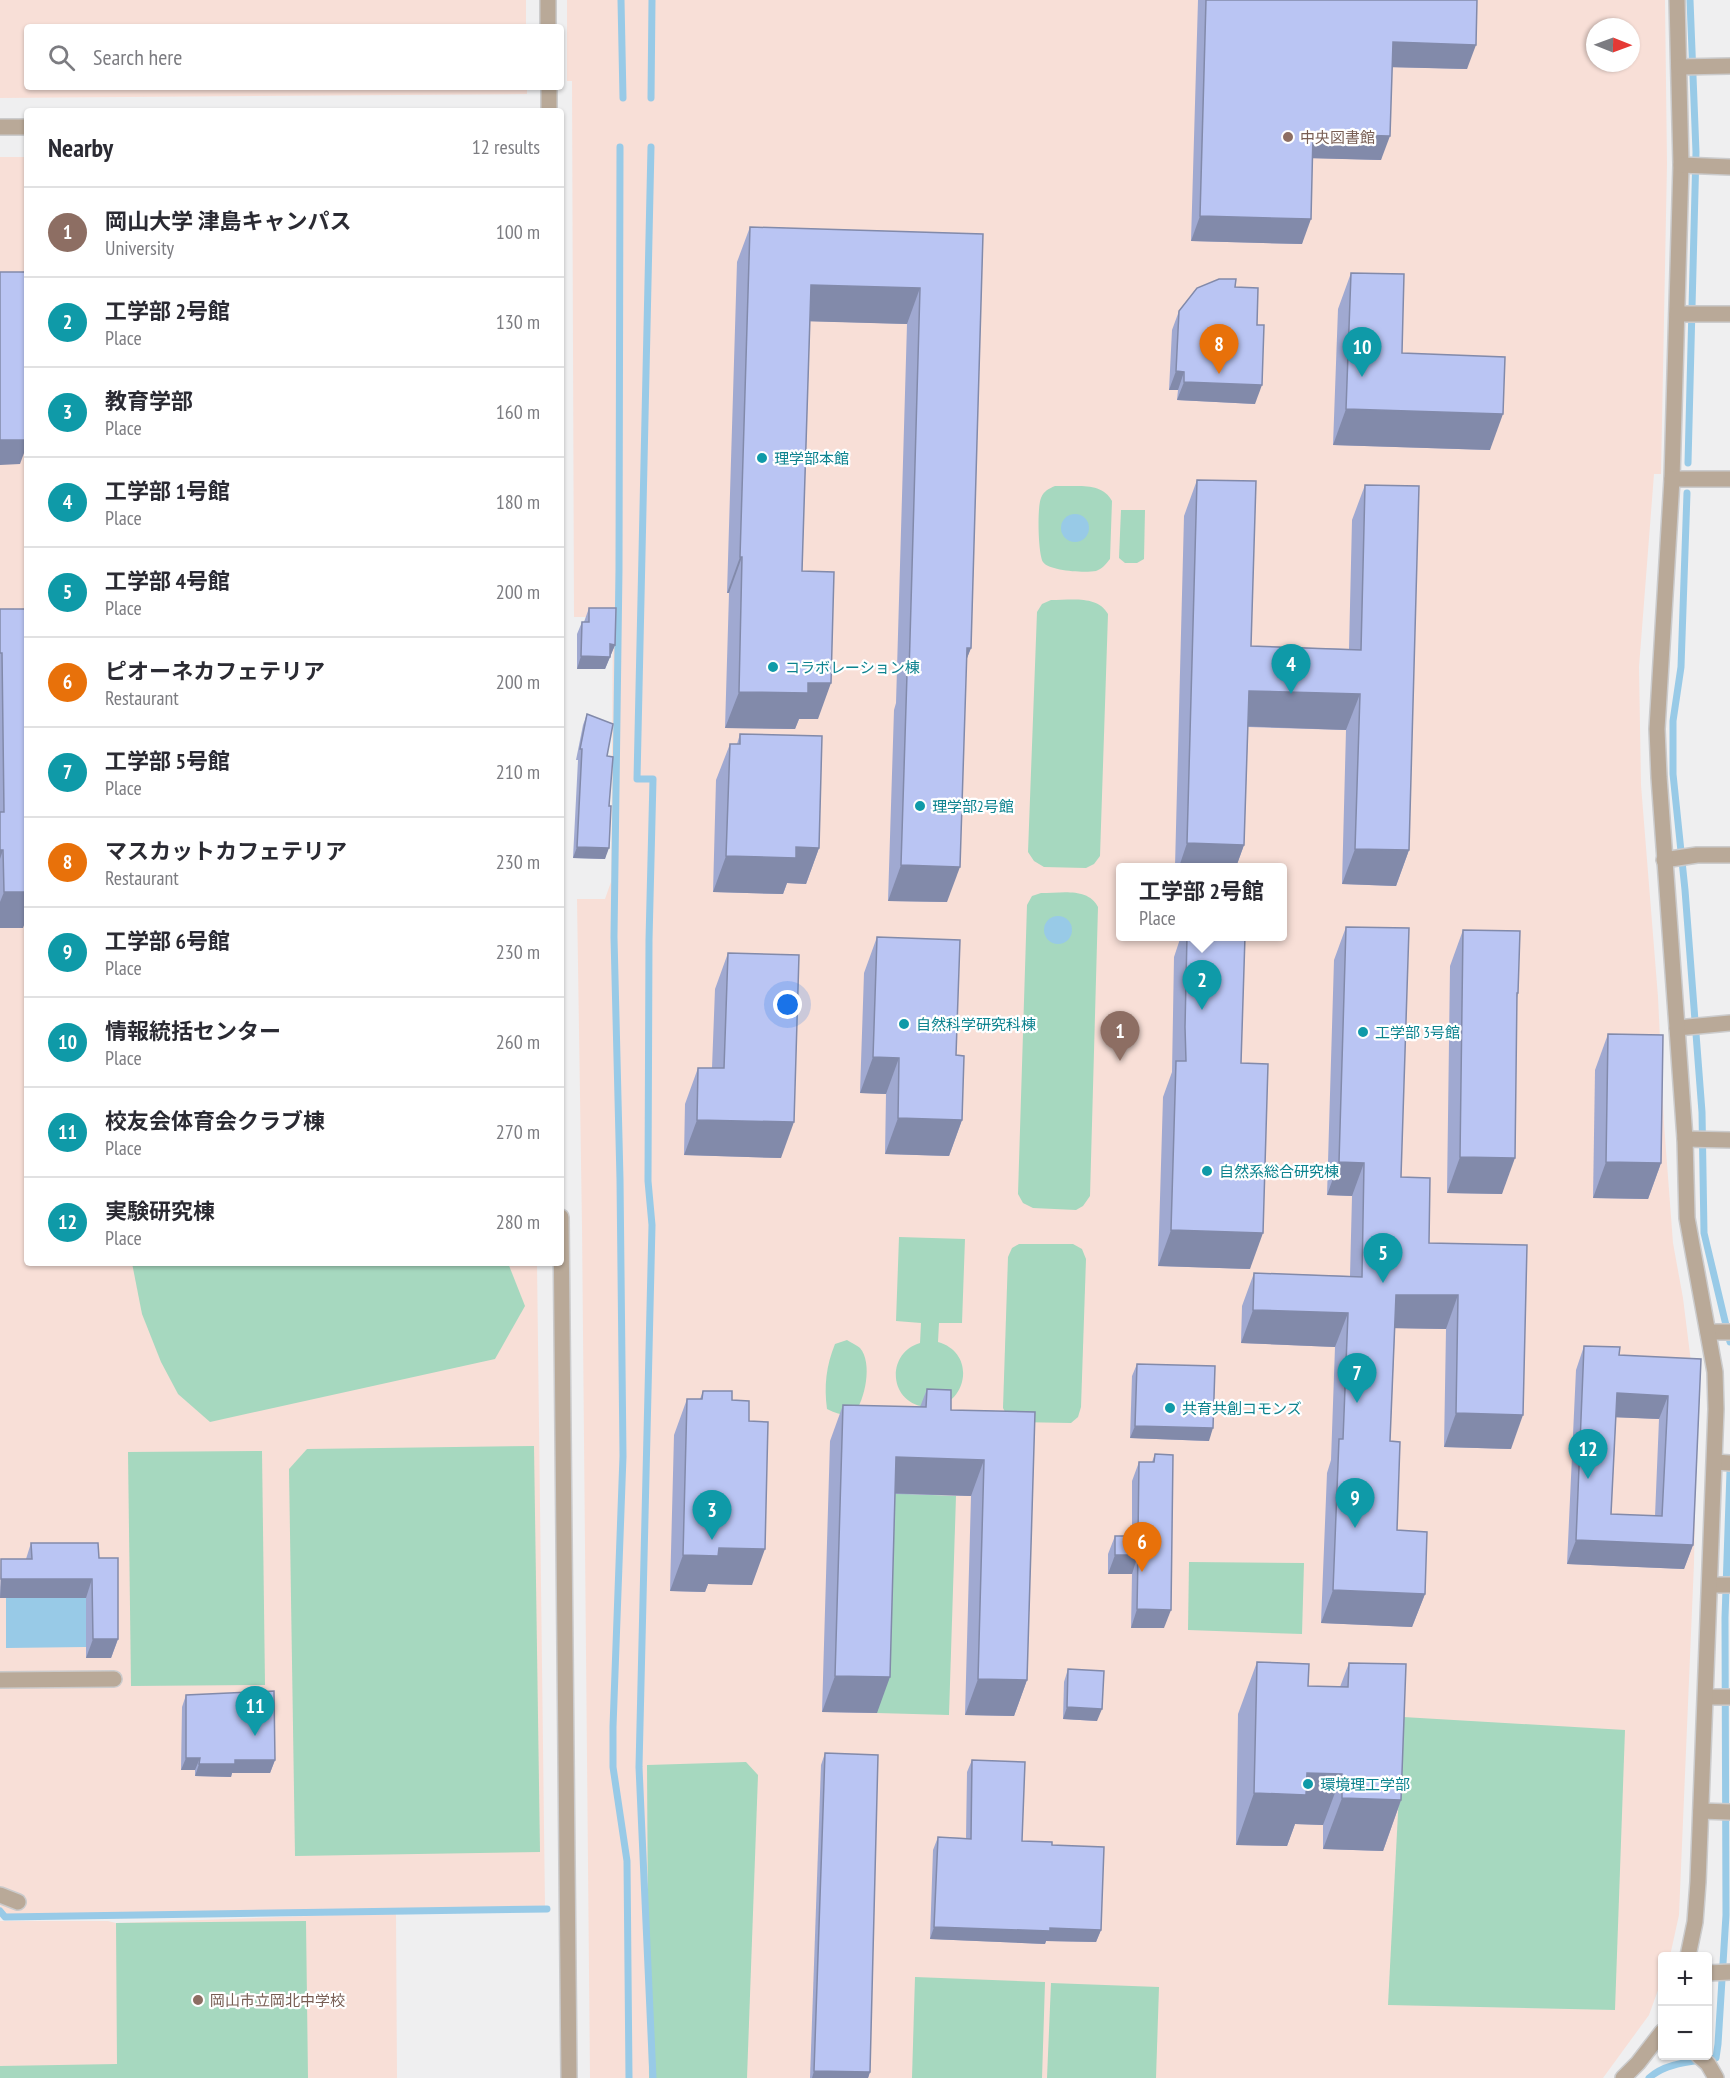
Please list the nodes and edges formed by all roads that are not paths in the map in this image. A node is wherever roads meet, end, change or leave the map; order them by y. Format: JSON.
{"nodes":[{"id":1,"x":548,"y":0,"type":"edge"},
{"id":2,"x":1677,"y":0,"type":"edge"},
{"id":3,"x":548,"y":24,"type":"edge"},
{"id":4,"x":1730,"y":66,"type":"edge"},
{"id":5,"x":1688,"y":67,"type":"junction"},
{"id":6,"x":549,"y":90,"type":"edge"},
{"id":7,"x":549,"y":108,"type":"edge"},
{"id":8,"x":0,"y":127,"type":"edge"},
{"id":9,"x":24,"y":127,"type":"edge"},
{"id":10,"x":1690,"y":166,"type":"junction"},
{"id":11,"x":1730,"y":167,"type":"edge"},
{"id":12,"x":1687,"y":314,"type":"junction"},
{"id":13,"x":1730,"y":314,"type":"edge"},
{"id":14,"x":1672,"y":479,"type":"junction"},
{"id":15,"x":1730,"y":479,"type":"edge"},
{"id":16,"x":1730,"y":855,"type":"edge"},
{"id":17,"x":1676,"y":858,"type":"junction"},
{"id":18,"x":1730,"y":1023,"type":"edge"},
{"id":19,"x":1689,"y":1027,"type":"junction"},
{"id":20,"x":1698,"y":1140,"type":"junction"},
{"id":21,"x":1730,"y":1140,"type":"edge"},
{"id":22,"x":561,"y":1266,"type":"edge"},
{"id":23,"x":1720,"y":1332,"type":"edge"},
{"id":24,"x":1724,"y":1462,"type":"edge"},
{"id":25,"x":1723,"y":1585,"type":"edge"},
{"id":26,"x":114,"y":1678,"type":"dead end"},
{"id":27,"x":0,"y":1680,"type":"edge"},
{"id":28,"x":1721,"y":1697,"type":"edge"},
{"id":29,"x":1701,"y":1811,"type":"junction"},
{"id":30,"x":1727,"y":1812,"type":"edge"},
{"id":31,"x":0,"y":1895,"type":"edge"},
{"id":32,"x":18,"y":1902,"type":"dead end"},
{"id":33,"x":1689,"y":1952,"type":"edge"},
{"id":34,"x":1658,"y":2037,"type":"edge"},
{"id":35,"x":1703,"y":2060,"type":"edge"},
{"id":36,"x":569,"y":2078,"type":"edge"},
{"id":37,"x":1623,"y":2078,"type":"edge"},
{"id":38,"x":1716,"y":2078,"type":"edge"}],
"edges":[{"from":1,"to":3,"type":"street"},
{"from":2,"to":5,"type":"street"},
{"from":4,"to":5,"type":"street"},
{"from":5,"to":10,"type":"street"},
{"from":6,"to":7,"type":"street"},
{"from":8,"to":9,"type":"street"},
{"from":10,"to":11,"type":"street"},
{"from":10,"to":12,"type":"street"},
{"from":12,"to":13,"type":"street"},
{"from":12,"to":14,"type":"street"},
{"from":14,"to":15,"type":"street"},
{"from":14,"to":17,"type":"street"},
{"from":16,"to":17,"type":"street"},
{"from":17,"to":19,"type":"street"},
{"from":18,"to":19,"type":"street"},
{"from":19,"to":20,"type":"street"},
{"from":20,"to":21,"type":"street"},
{"from":20,"to":23,"type":"street"},
{"from":22,"to":36,"type":"street"},
{"from":23,"to":24,"type":"street"},
{"from":24,"to":25,"type":"street"},
{"from":25,"to":28,"type":"street"},
{"from":26,"to":27,"type":"street"},
{"from":28,"to":29,"type":"street"},
{"from":29,"to":30,"type":"street"},
{"from":29,"to":33,"type":"street"},
{"from":31,"to":32,"type":"street"},
{"from":34,"to":37,"type":"street"},
{"from":35,"to":38,"type":"street"}]}
